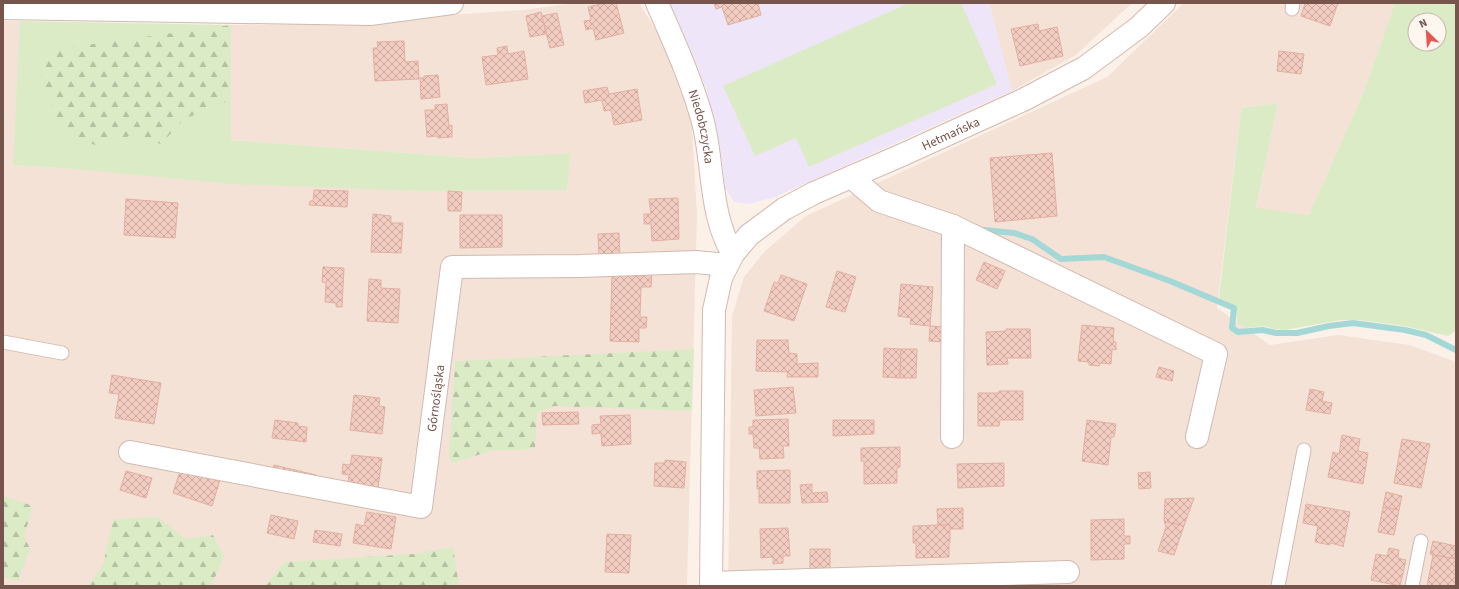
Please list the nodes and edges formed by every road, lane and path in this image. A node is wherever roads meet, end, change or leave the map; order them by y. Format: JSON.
{"nodes":[{"id":1,"x":452,"y":3,"type":"edge"},
{"id":2,"x":657,"y":3,"type":"edge"},
{"id":3,"x":1164,"y":3,"type":"edge"},
{"id":4,"x":3,"y":8,"type":"edge"},
{"id":5,"x":852,"y":177,"type":"junction"},
{"id":6,"x":953,"y":226,"type":"junction"},
{"id":7,"x":730,"y":260,"type":"junction"},
{"id":8,"x":3,"y":342,"type":"edge"},
{"id":9,"x":62,"y":353,"type":"dead end"},
{"id":10,"x":952,"y":437,"type":"dead end"},
{"id":11,"x":1197,"y":437,"type":"dead end"},
{"id":12,"x":1304,"y":450,"type":"dead end"},
{"id":13,"x":130,"y":452,"type":"dead end"},
{"id":14,"x":1421,"y":541,"type":"dead end"},
{"id":15,"x":1068,"y":572,"type":"dead end"},
{"id":16,"x":711,"y":584,"type":"edge"},
{"id":17,"x":1278,"y":586,"type":"edge"},
{"id":18,"x":1412,"y":586,"type":"edge"}],
"edges":[{"from":1,"to":4,"type":"street"},
{"from":2,"to":7,"type":"street","name":"Niedobczycka"},
{"from":3,"to":5,"type":"street","name":"Hetmańska"},
{"from":5,"to":6,"type":"street"},
{"from":5,"to":7,"type":"street","name":"Hetmańska"},
{"from":6,"to":10,"type":"street"},
{"from":6,"to":11,"type":"street"},
{"from":7,"to":13,"type":"street","name":"Górnośląska"},
{"from":7,"to":16,"type":"street"},
{"from":8,"to":9,"type":"lane"},
{"from":12,"to":17,"type":"lane"},
{"from":14,"to":18,"type":"lane"},
{"from":15,"to":16,"type":"street"}]}
